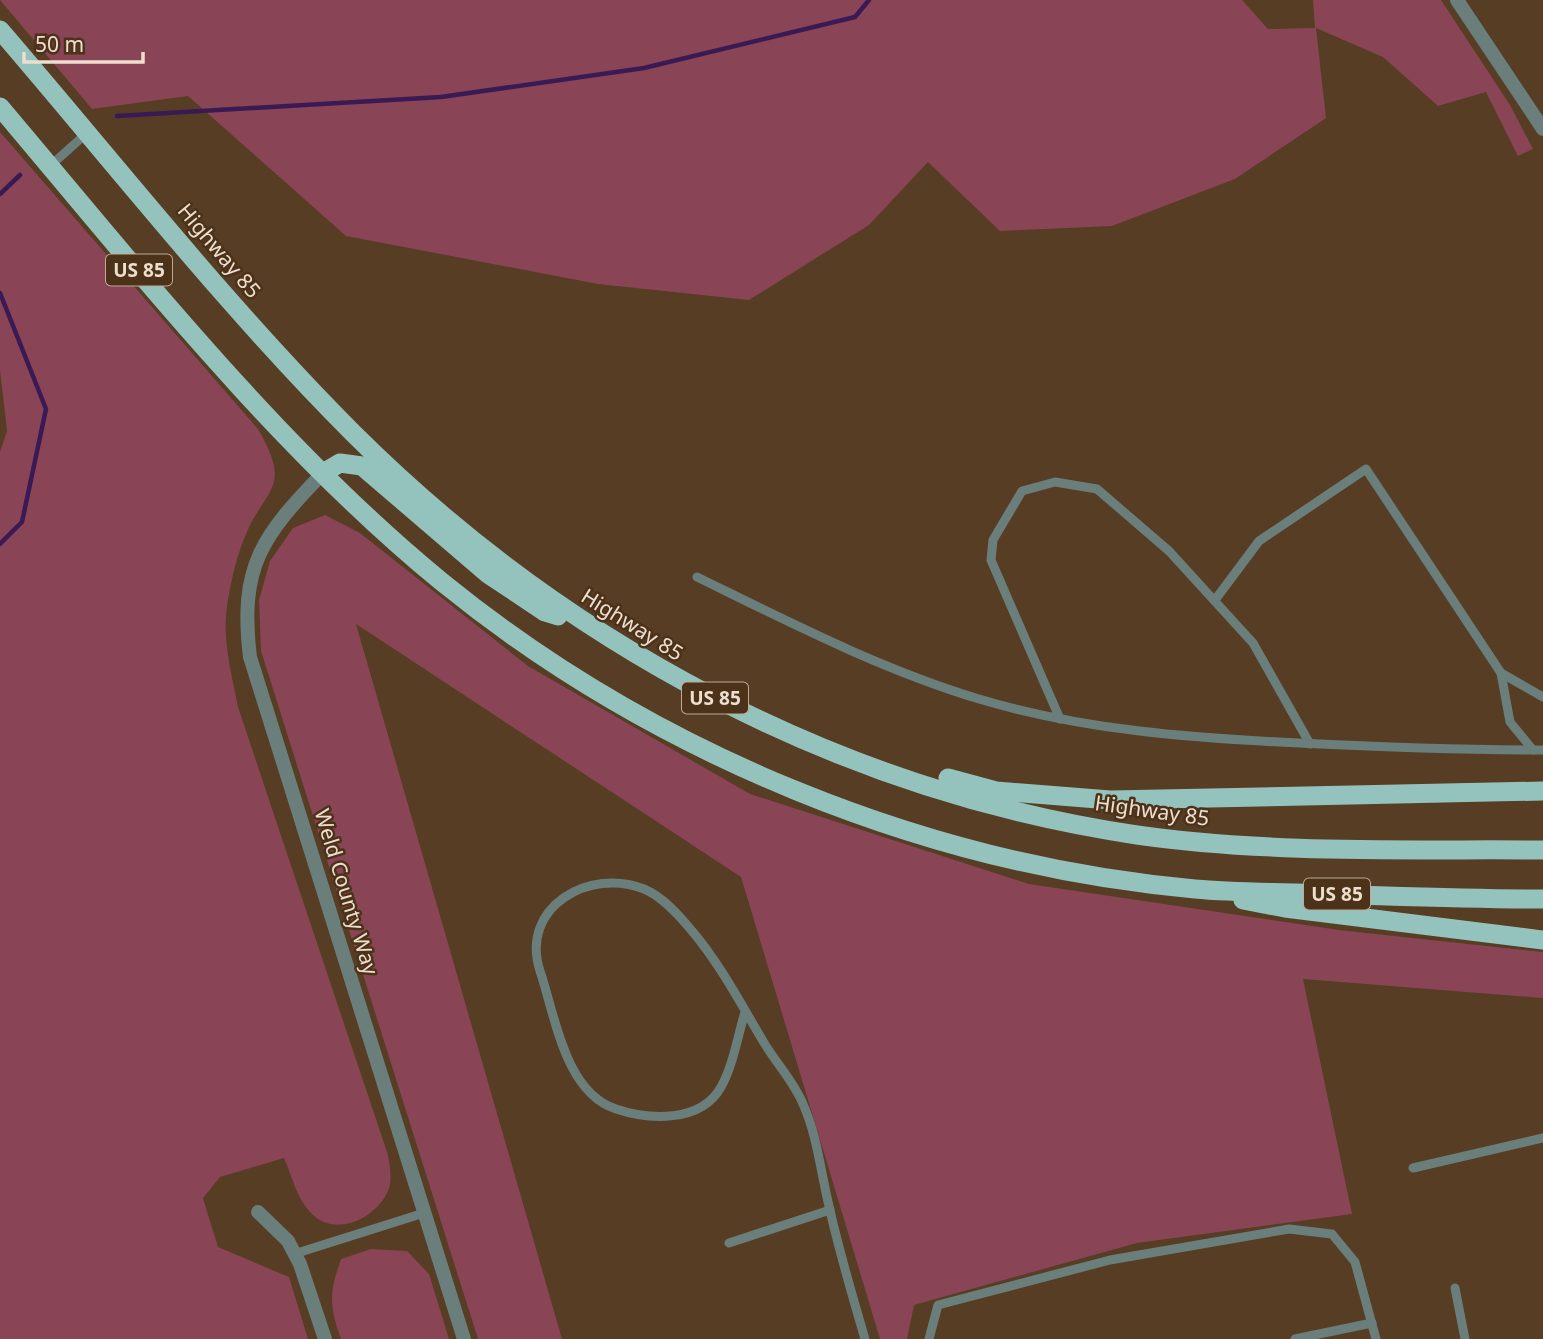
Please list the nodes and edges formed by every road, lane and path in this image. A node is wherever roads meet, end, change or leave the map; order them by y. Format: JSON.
{"nodes":[{"id":1,"x":1457,"y":0,"type":"edge"},
{"id":2,"x":0,"y":30,"type":"edge"},
{"id":3,"x":0,"y":107,"type":"edge"},
{"id":4,"x":1543,"y":129,"type":"edge"},
{"id":5,"x":88,"y":132,"type":"junction"},
{"id":6,"x":50,"y":166,"type":"junction"},
{"id":7,"x":323,"y":472,"type":"junction"},
{"id":8,"x":697,"y":576,"type":"dead end"},
{"id":9,"x":1215,"y":600,"type":"junction"},
{"id":10,"x":589,"y":626,"type":"junction"},
{"id":11,"x":1501,"y":673,"type":"junction"},
{"id":12,"x":1543,"y":697,"type":"edge"},
{"id":13,"x":1060,"y":719,"type":"junction"},
{"id":14,"x":1310,"y":744,"type":"junction"},
{"id":15,"x":1538,"y":750,"type":"edge"},
{"id":16,"x":872,"y":768,"type":"junction"},
{"id":17,"x":1543,"y":791,"type":"edge"},
{"id":18,"x":1543,"y":850,"type":"edge"},
{"id":19,"x":1194,"y":889,"type":"junction"},
{"id":20,"x":1543,"y":899,"type":"edge"},
{"id":21,"x":1543,"y":940,"type":"edge"},
{"id":22,"x":745,"y":1012,"type":"junction"},
{"id":23,"x":1543,"y":1138,"type":"edge"},
{"id":24,"x":1413,"y":1168,"type":"dead end"},
{"id":25,"x":830,"y":1210,"type":"junction"},
{"id":26,"x":258,"y":1212,"type":"dead end"},
{"id":27,"x":424,"y":1213,"type":"junction"},
{"id":28,"x":729,"y":1243,"type":"dead end"},
{"id":29,"x":294,"y":1254,"type":"junction"},
{"id":30,"x":1455,"y":1288,"type":"dead end"},
{"id":31,"x":1372,"y":1323,"type":"junction"},
{"id":32,"x":325,"y":1339,"type":"edge"},
{"id":33,"x":464,"y":1339,"type":"edge"},
{"id":34,"x":865,"y":1339,"type":"edge"},
{"id":35,"x":929,"y":1339,"type":"edge"},
{"id":36,"x":1295,"y":1339,"type":"edge"},
{"id":37,"x":1376,"y":1339,"type":"edge"},
{"id":38,"x":1465,"y":1339,"type":"edge"}],
"edges":[{"from":1,"to":4,"type":"street"},
{"from":2,"to":5,"type":"highway","name":"Highway 85","number":"US 85"},
{"from":3,"to":6,"type":"highway","number":"US 85"},
{"from":5,"to":6,"type":"lane"},
{"from":5,"to":10,"type":"highway","name":"Highway 85","number":"US 85"},
{"from":6,"to":7,"type":"highway","number":"US 85"},
{"from":7,"to":10,"type":"highway"},
{"from":7,"to":19,"type":"highway","number":"US 85"},
{"from":7,"to":27,"type":"street","name":"Weld County Way"},
{"from":8,"to":13,"type":"lane"},
{"from":9,"to":11,"type":"lane"},
{"from":9,"to":13,"type":"lane"},
{"from":9,"to":14,"type":"lane"},
{"from":10,"to":16,"type":"highway","name":"Highway 85","number":"US 85"},
{"from":11,"to":12,"type":"lane"},
{"from":11,"to":15,"type":"lane"},
{"from":13,"to":14,"type":"lane"},
{"from":14,"to":15,"type":"lane"},
{"from":16,"to":17,"type":"highway"},
{"from":16,"to":18,"type":"highway","name":"Highway 85","number":"US 85"},
{"from":19,"to":20,"type":"highway","number":"US 85"},
{"from":19,"to":21,"type":"highway"},
{"from":22,"to":22,"type":"lane"},
{"from":22,"to":25,"type":"lane"},
{"from":23,"to":24,"type":"lane"},
{"from":25,"to":28,"type":"lane"},
{"from":25,"to":34,"type":"lane"},
{"from":26,"to":29,"type":"street"},
{"from":27,"to":29,"type":"lane"},
{"from":27,"to":33,"type":"street","name":"Weld County Way"},
{"from":29,"to":32,"type":"street"},
{"from":30,"to":38,"type":"lane"},
{"from":31,"to":35,"type":"lane"},
{"from":31,"to":36,"type":"lane"},
{"from":31,"to":37,"type":"lane"}]}
